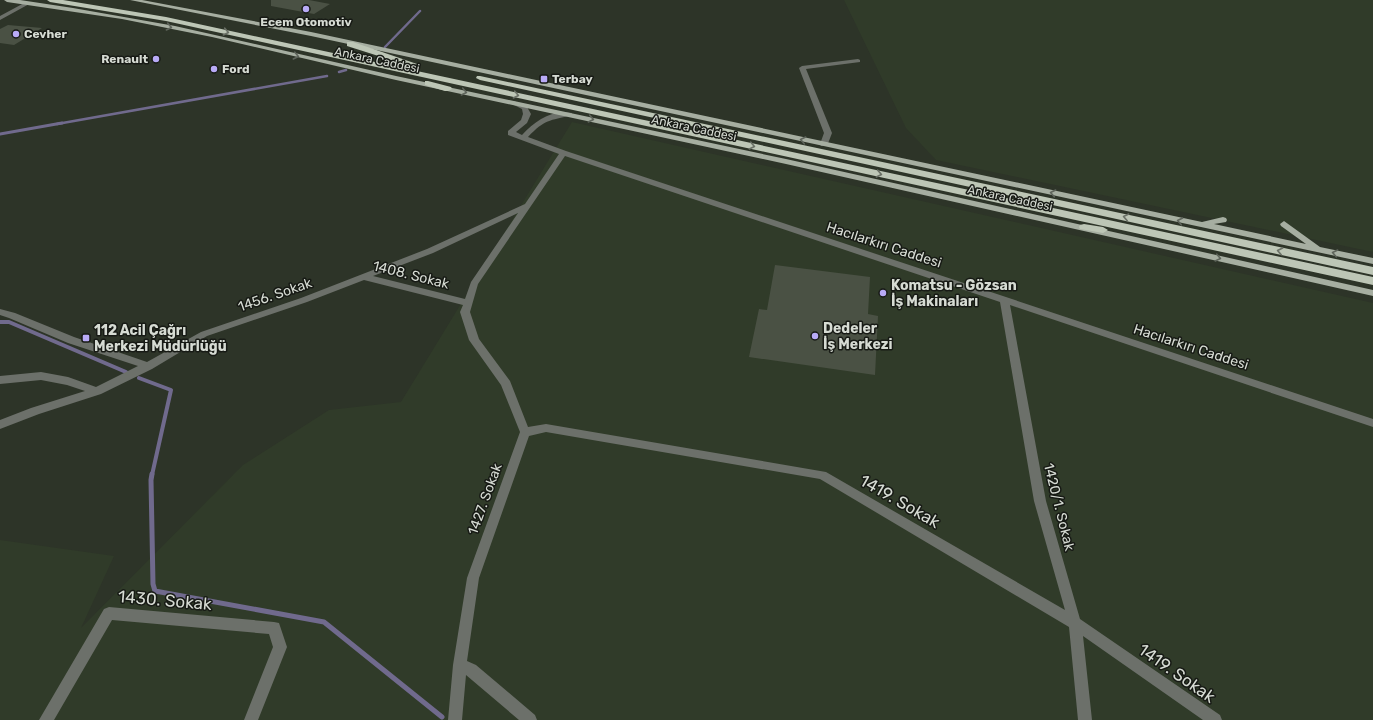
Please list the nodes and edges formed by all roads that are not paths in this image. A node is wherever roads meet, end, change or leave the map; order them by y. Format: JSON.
{"nodes":[{"id":1,"x":7,"y":0,"type":"edge"},
{"id":2,"x":50,"y":0,"type":"edge"},
{"id":3,"x":92,"y":0,"type":"edge"},
{"id":4,"x":133,"y":0,"type":"edge"},
{"id":5,"x":28,"y":3,"type":"junction"},
{"id":6,"x":0,"y":18,"type":"edge"},
{"id":7,"x":350,"y":44,"type":"junction"},
{"id":8,"x":341,"y":57,"type":"junction"},
{"id":9,"x":858,"y":61,"type":"dead end"},
{"id":10,"x":413,"y":64,"type":"junction"},
{"id":11,"x":448,"y":89,"type":"junction"},
{"id":12,"x":510,"y":102,"type":"junction"},
{"id":13,"x":570,"y":114,"type":"junction"},
{"id":14,"x":523,"y":138,"type":"junction"},
{"id":15,"x":824,"y":144,"type":"junction"},
{"id":16,"x":796,"y":146,"type":"junction"},
{"id":17,"x":563,"y":153,"type":"junction"},
{"id":18,"x":963,"y":174,"type":"junction"},
{"id":19,"x":528,"y":205,"type":"junction"},
{"id":20,"x":1223,"y":220,"type":"dead end"},
{"id":21,"x":1284,"y":224,"type":"dead end"},
{"id":22,"x":1200,"y":225,"type":"junction"},
{"id":23,"x":1084,"y":227,"type":"junction"},
{"id":24,"x":1320,"y":250,"type":"junction"},
{"id":25,"x":1260,"y":257,"type":"junction"},
{"id":26,"x":1373,"y":261,"type":"edge"},
{"id":27,"x":1373,"y":270,"type":"edge"},
{"id":28,"x":363,"y":278,"type":"junction"},
{"id":29,"x":1373,"y":281,"type":"edge"},
{"id":30,"x":1373,"y":293,"type":"edge"},
{"id":31,"x":1004,"y":300,"type":"junction"},
{"id":32,"x":468,"y":303,"type":"junction"},
{"id":33,"x":0,"y":312,"type":"edge"},
{"id":34,"x":148,"y":366,"type":"junction"},
{"id":35,"x":0,"y":380,"type":"edge"},
{"id":36,"x":97,"y":391,"type":"junction"},
{"id":37,"x":1373,"y":423,"type":"edge"},
{"id":38,"x":0,"y":425,"type":"edge"},
{"id":39,"x":525,"y":432,"type":"junction"},
{"id":40,"x":1075,"y":623,"type":"junction"},
{"id":41,"x":460,"y":665,"type":"junction"},
{"id":42,"x":46,"y":720,"type":"edge"},
{"id":43,"x":251,"y":720,"type":"edge"},
{"id":44,"x":454,"y":720,"type":"edge"},
{"id":45,"x":530,"y":720,"type":"edge"},
{"id":46,"x":1085,"y":720,"type":"edge"},
{"id":47,"x":1215,"y":720,"type":"edge"}],
"edges":[{"from":1,"to":5,"type":"main road","name":"Ankara Caddesi"},
{"from":2,"to":8,"type":"highway","name":"Ankara Caddesi","one_way":true},
{"from":3,"to":10,"type":"highway","name":"Ankara Caddesi"},
{"from":4,"to":7,"type":"main road","name":"Ankara Caddesi"},
{"from":5,"to":6,"type":"street"},
{"from":5,"to":11,"type":"main road","name":"Ankara Caddesi","one_way":true},
{"from":7,"to":10,"type":"highway"},
{"from":15,"to":7,"type":"main road","name":"Ankara Caddesi","one_way":true},
{"from":8,"to":11,"type":"highway"},
{"from":8,"to":25,"type":"highway","name":"Ankara Caddesi","one_way":true},
{"from":9,"to":15,"type":"street"},
{"from":10,"to":16,"type":"highway","name":"Ankara Caddesi"},
{"from":11,"to":12,"type":"main road","name":"Ankara Caddesi","one_way":true},
{"from":12,"to":13,"type":"main road","name":"Ankara Caddesi"},
{"from":12,"to":14,"type":"street","name":"Hacılarkırı Caddesi"},
{"from":13,"to":14,"type":"street"},
{"from":13,"to":23,"type":"main road","name":"Ankara Caddesi","one_way":true},
{"from":14,"to":17,"type":"street","name":"Hacılarkırı Caddesi"},
{"from":15,"to":18,"type":"main road","name":"Ankara Caddesi"},
{"from":16,"to":18,"type":"highway"},
{"from":27,"to":16,"type":"highway","name":"Ankara Caddesi","one_way":true},
{"from":17,"to":19,"type":"street"},
{"from":17,"to":31,"type":"street","name":"Hacılarkırı Caddesi"},
{"from":22,"to":18,"type":"main road","name":"Ankara Caddesi","one_way":true},
{"from":19,"to":28,"type":"street","name":"1408. Sokak"},
{"from":19,"to":32,"type":"street"},
{"from":20,"to":22,"type":"main road"},
{"from":21,"to":24,"type":"main road"},
{"from":22,"to":24,"type":"main road","name":"Ankara Caddesi"},
{"from":23,"to":25,"type":"highway"},
{"from":23,"to":30,"type":"main road","name":"Ankara Caddesi","one_way":true},
{"from":26,"to":24,"type":"main road","name":"Ankara Caddesi","one_way":true},
{"from":25,"to":29,"type":"highway","name":"Ankara Caddesi"},
{"from":28,"to":32,"type":"street","name":"1408. Sokak"},
{"from":28,"to":34,"type":"street","name":"1456. Sokak"},
{"from":31,"to":37,"type":"street","name":"Hacılarkırı Caddesi"},
{"from":31,"to":40,"type":"street","name":"1420/1. Sokak"},
{"from":32,"to":39,"type":"street"},
{"from":33,"to":34,"type":"street"},
{"from":34,"to":36,"type":"street","name":"1456. Sokak"},
{"from":35,"to":36,"type":"street"},
{"from":36,"to":38,"type":"street","name":"1456. Sokak"},
{"from":39,"to":40,"type":"street","name":"1419. Sokak"},
{"from":39,"to":41,"type":"street","name":"1427. Sokak"},
{"from":40,"to":46,"type":"street","name":"1420/1. Sokak"},
{"from":40,"to":47,"type":"street","name":"1419. Sokak"},
{"from":41,"to":44,"type":"street","name":"1427. Sokak"},
{"from":41,"to":45,"type":"street"},
{"from":42,"to":43,"type":"street","name":"1430. Sokak"}]}
